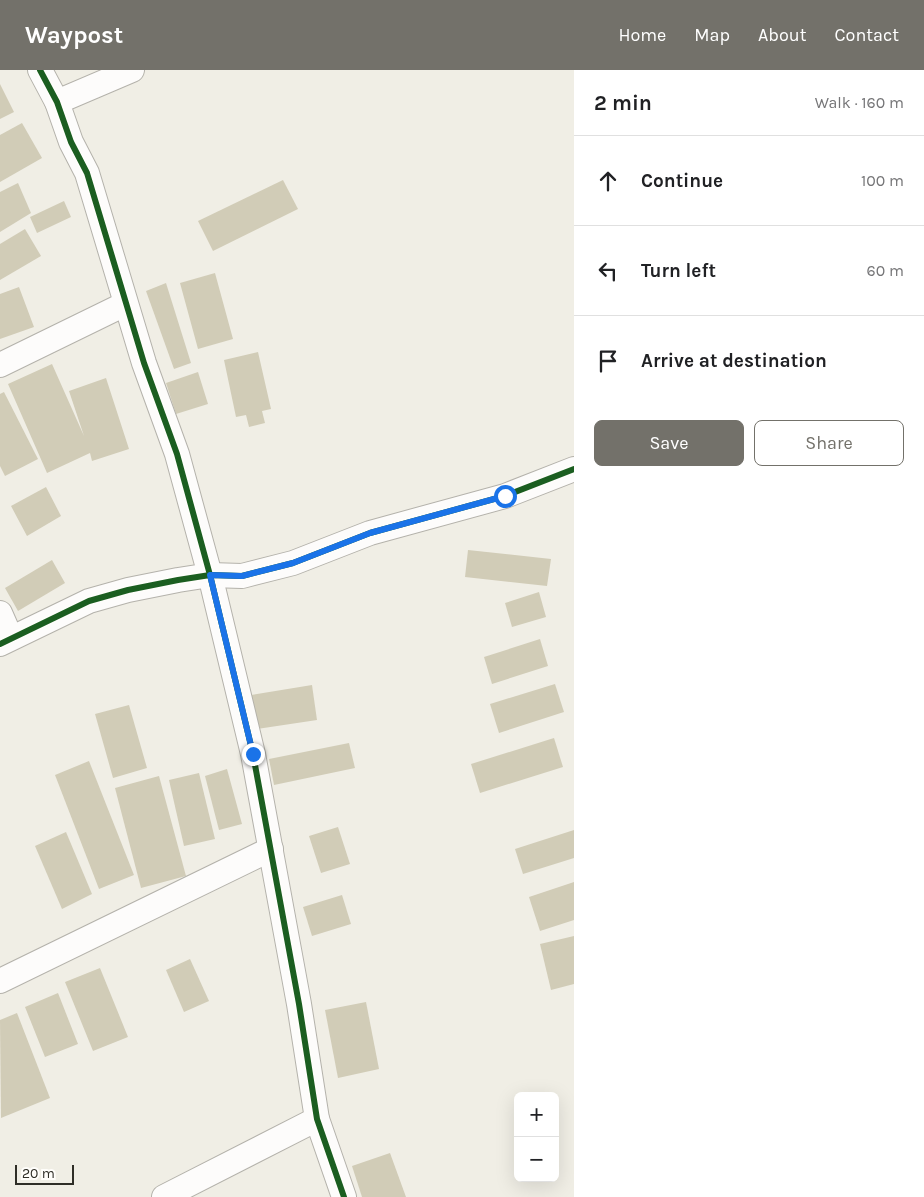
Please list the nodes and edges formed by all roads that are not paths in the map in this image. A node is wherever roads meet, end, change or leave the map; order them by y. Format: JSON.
{"nodes":[{"id":1,"x":40,"y":70,"type":"edge"},
{"id":2,"x":132,"y":70,"type":"edge"},
{"id":3,"x":57,"y":102,"type":"junction"},
{"id":4,"x":125,"y":304,"type":"junction"},
{"id":5,"x":0,"y":365,"type":"edge"},
{"id":6,"x":574,"y":469,"type":"edge"},
{"id":7,"x":210,"y":575,"type":"junction"},
{"id":8,"x":0,"y":613,"type":"edge"},
{"id":9,"x":5,"y":641,"type":"edge"},
{"id":10,"x":271,"y":849,"type":"junction"},
{"id":11,"x":0,"y":981,"type":"edge"},
{"id":12,"x":317,"y":1119,"type":"junction"},
{"id":13,"x":164,"y":1197,"type":"edge"},
{"id":14,"x":344,"y":1197,"type":"edge"}],
"edges":[{"from":1,"to":3,"type":"street"},
{"from":2,"to":3,"type":"street"},
{"from":3,"to":4,"type":"street"},
{"from":4,"to":5,"type":"street"},
{"from":4,"to":7,"type":"street"},
{"from":6,"to":7,"type":"street"},
{"from":7,"to":9,"type":"street"},
{"from":7,"to":10,"type":"street"},
{"from":8,"to":9,"type":"street"},
{"from":10,"to":11,"type":"street"},
{"from":10,"to":12,"type":"street"},
{"from":12,"to":13,"type":"street"},
{"from":12,"to":14,"type":"street"}]}
